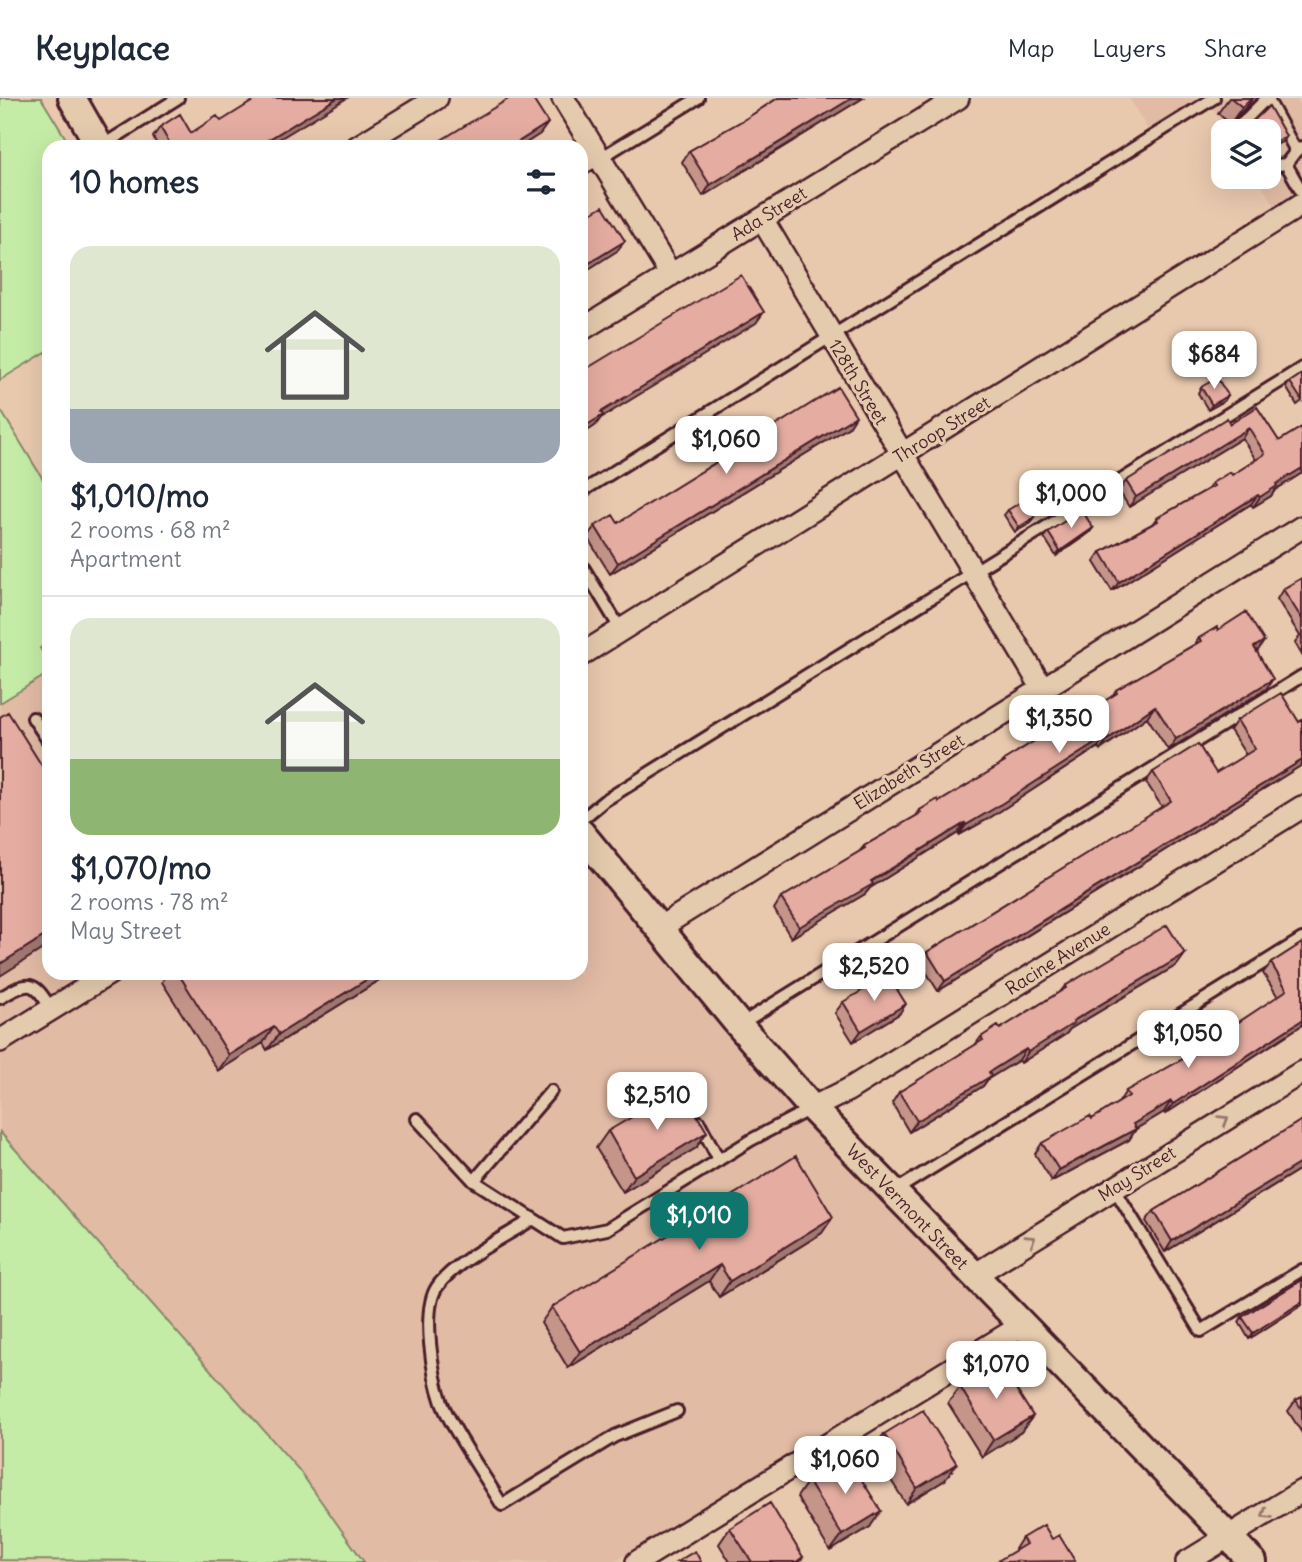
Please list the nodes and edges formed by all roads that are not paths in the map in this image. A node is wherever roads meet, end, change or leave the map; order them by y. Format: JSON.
{"nodes":[{"id":1,"x":72,"y":98,"type":"edge"},
{"id":2,"x":178,"y":98,"type":"edge"},
{"id":3,"x":437,"y":98,"type":"edge"},
{"id":4,"x":563,"y":98,"type":"edge"},
{"id":5,"x":698,"y":98,"type":"edge"},
{"id":6,"x":958,"y":98,"type":"edge"},
{"id":7,"x":1214,"y":98,"type":"edge"},
{"id":8,"x":1267,"y":98,"type":"edge"},
{"id":9,"x":1246,"y":119,"type":"edge"},
{"id":10,"x":96,"y":140,"type":"edge"},
{"id":11,"x":111,"y":140,"type":"edge"},
{"id":12,"x":368,"y":140,"type":"edge"},
{"id":13,"x":1299,"y":149,"type":"edge"},
{"id":14,"x":600,"y":158,"type":"junction"},
{"id":15,"x":1286,"y":164,"type":"junction"},
{"id":16,"x":1281,"y":165,"type":"edge"},
{"id":17,"x":588,"y":166,"type":"edge"},
{"id":18,"x":1302,"y":192,"type":"edge"},
{"id":19,"x":1302,"y":204,"type":"edge"},
{"id":20,"x":762,"y":219,"type":"junction"},
{"id":21,"x":671,"y":275,"type":"junction"},
{"id":22,"x":588,"y":326,"type":"edge"},
{"id":23,"x":832,"y":338,"type":"junction"},
{"id":24,"x":1302,"y":368,"type":"edge"},
{"id":25,"x":902,"y":455,"type":"junction"},
{"id":26,"x":588,"y":488,"type":"edge"},
{"id":27,"x":1302,"y":527,"type":"edge"},
{"id":28,"x":973,"y":572,"type":"junction"},
{"id":29,"x":588,"y":576,"type":"edge"},
{"id":30,"x":621,"y":630,"type":"junction"},
{"id":31,"x":588,"y":651,"type":"edge"},
{"id":32,"x":1302,"y":676,"type":"edge"},
{"id":33,"x":1043,"y":689,"type":"junction"},
{"id":34,"x":33,"y":718,"type":"dead end"},
{"id":35,"x":42,"y":732,"type":"edge"},
{"id":36,"x":1302,"y":807,"type":"edge"},
{"id":37,"x":588,"y":814,"type":"edge"},
{"id":38,"x":588,"y":842,"type":"edge"},
{"id":39,"x":659,"y":928,"type":"junction"},
{"id":40,"x":1302,"y":939,"type":"edge"},
{"id":41,"x":99,"y":980,"type":"edge"},
{"id":42,"x":0,"y":998,"type":"edge"},
{"id":43,"x":51,"y":1009,"type":"junction"},
{"id":44,"x":739,"y":1025,"type":"junction"},
{"id":45,"x":0,"y":1041,"type":"edge"},
{"id":46,"x":1302,"y":1072,"type":"edge"},
{"id":47,"x":551,"y":1091,"type":"dead end"},
{"id":48,"x":812,"y":1108,"type":"junction"},
{"id":49,"x":692,"y":1109,"type":"edge"},
{"id":50,"x":417,"y":1119,"type":"dead end"},
{"id":51,"x":719,"y":1160,"type":"junction"},
{"id":52,"x":474,"y":1181,"type":"junction"},
{"id":53,"x":1114,"y":1188,"type":"junction"},
{"id":54,"x":892,"y":1192,"type":"junction"},
{"id":55,"x":533,"y":1219,"type":"junction"},
{"id":56,"x":1302,"y":1270,"type":"edge"},
{"id":57,"x":973,"y":1276,"type":"junction"},
{"id":58,"x":1021,"y":1326,"type":"junction"},
{"id":59,"x":677,"y":1411,"type":"dead end"},
{"id":60,"x":1302,"y":1491,"type":"edge"},
{"id":61,"x":1229,"y":1536,"type":"junction"},
{"id":62,"x":637,"y":1562,"type":"edge"},
{"id":63,"x":1188,"y":1562,"type":"edge"},
{"id":64,"x":1253,"y":1562,"type":"edge"}],
"edges":[{"from":1,"to":10,"type":"street"},
{"from":2,"to":11,"type":"lane"},
{"from":3,"to":12,"type":"street"},
{"from":4,"to":14,"type":"street"},
{"from":5,"to":14,"type":"lane"},
{"from":6,"to":20,"type":"street","name":"Ada Street"},
{"from":7,"to":23,"type":"lane"},
{"from":8,"to":9,"type":"lane"},
{"from":8,"to":13,"type":"lane"},
{"from":13,"to":15,"type":"lane"},
{"from":14,"to":17,"type":"lane"},
{"from":14,"to":21,"type":"street"},
{"from":15,"to":16,"type":"lane"},
{"from":15,"to":18,"type":"lane"},
{"from":19,"to":25,"type":"street","name":"Throop Street"},
{"from":20,"to":21,"type":"street","name":"Ada Street"},
{"from":20,"to":23,"type":"street","name":"128th Street"},
{"from":21,"to":22,"type":"street","name":"Ada Street"},
{"from":23,"to":25,"type":"street","name":"128th Street"},
{"from":23,"to":26,"type":"lane"},
{"from":24,"to":28,"type":"lane"},
{"from":25,"to":28,"type":"street","name":"128th Street"},
{"from":25,"to":30,"type":"street","name":"Throop Street"},
{"from":27,"to":33,"type":"street","name":"Elizabeth Street"},
{"from":28,"to":33,"type":"street","name":"128th Street"},
{"from":28,"to":37,"type":"lane"},
{"from":29,"to":30,"type":"lane"},
{"from":30,"to":31,"type":"street","name":"Throop Street"},
{"from":32,"to":44,"type":"lane"},
{"from":33,"to":39,"type":"street","name":"Elizabeth Street"},
{"from":34,"to":35,"type":"lane"},
{"from":36,"to":48,"type":"street","name":"Racine Avenue"},
{"from":38,"to":39,"type":"street","name":"West Vermont Street"},
{"from":39,"to":44,"type":"street","name":"West Vermont Street"},
{"from":40,"to":54,"type":"lane"},
{"from":41,"to":43,"type":"street"},
{"from":42,"to":43,"type":"lane"},
{"from":43,"to":45,"type":"street"},
{"from":44,"to":48,"type":"street","name":"West Vermont Street"},
{"from":53,"to":46,"type":"street","name":"May Street","one_way":true},
{"from":47,"to":52,"type":"lane"},
{"from":48,"to":51,"type":"lane"},
{"from":48,"to":54,"type":"street","name":"West Vermont Street"},
{"from":49,"to":51,"type":"lane"},
{"from":50,"to":52,"type":"lane"},
{"from":51,"to":55,"type":"lane"},
{"from":52,"to":55,"type":"lane"},
{"from":53,"to":56,"type":"lane"},
{"from":57,"to":53,"type":"street","name":"May Street","one_way":true},
{"from":54,"to":57,"type":"street","name":"West Vermont Street"},
{"from":55,"to":59,"type":"lane"},
{"from":57,"to":58,"type":"street","name":"West Vermont Street"},
{"from":58,"to":61,"type":"street","name":"West Vermont Street"},
{"from":58,"to":62,"type":"street"},
{"from":60,"to":61,"type":"street","one_way":true},
{"from":61,"to":63,"type":"street"},
{"from":61,"to":64,"type":"street","name":"West Vermont Street"}]}
